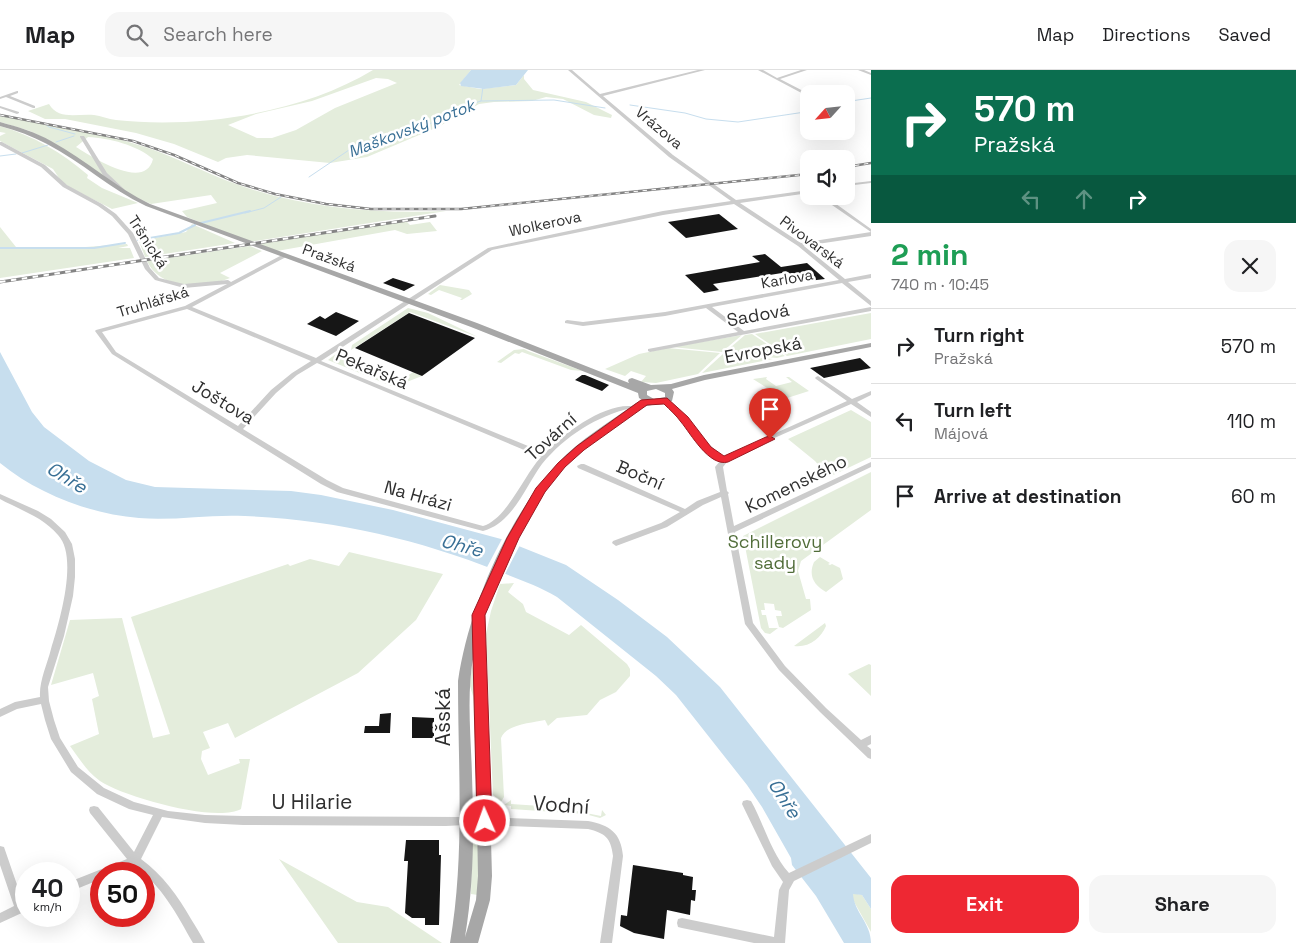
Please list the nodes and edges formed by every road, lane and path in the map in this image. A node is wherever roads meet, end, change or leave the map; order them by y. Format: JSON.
{"nodes":[{"id":1,"x":570,"y":70,"type":"edge"},
{"id":2,"x":703,"y":70,"type":"edge"},
{"id":3,"x":760,"y":70,"type":"edge"},
{"id":4,"x":805,"y":70,"type":"edge"},
{"id":5,"x":860,"y":70,"type":"edge"},
{"id":6,"x":871,"y":74,"type":"edge"},
{"id":7,"x":779,"y":78,"type":"junction"},
{"id":8,"x":800,"y":91,"type":"edge"},
{"id":9,"x":17,"y":92,"type":"dead end"},
{"id":10,"x":600,"y":95,"type":"junction"},
{"id":11,"x":6,"y":96,"type":"junction"},
{"id":12,"x":0,"y":98,"type":"edge"},
{"id":13,"x":0,"y":107,"type":"edge"},
{"id":14,"x":34,"y":107,"type":"dead end"},
{"id":15,"x":17,"y":114,"type":"dead end"},
{"id":16,"x":0,"y":124,"type":"edge"},
{"id":17,"x":82,"y":137,"type":"dead end"},
{"id":18,"x":0,"y":144,"type":"edge"},
{"id":19,"x":871,"y":182,"type":"edge"},
{"id":20,"x":855,"y":184,"type":"edge"},
{"id":21,"x":800,"y":192,"type":"edge"},
{"id":22,"x":130,"y":197,"type":"junction"},
{"id":23,"x":734,"y":202,"type":"junction"},
{"id":24,"x":834,"y":205,"type":"edge"},
{"id":25,"x":871,"y":232,"type":"edge"},
{"id":26,"x":800,"y":245,"type":"junction"},
{"id":27,"x":284,"y":256,"type":"junction"},
{"id":28,"x":871,"y":276,"type":"edge"},
{"id":29,"x":238,"y":280,"type":"junction"},
{"id":30,"x":843,"y":281,"type":"junction"},
{"id":31,"x":198,"y":286,"type":"junction"},
{"id":32,"x":213,"y":293,"type":"junction"},
{"id":33,"x":407,"y":301,"type":"junction"},
{"id":34,"x":871,"y":305,"type":"edge"},
{"id":35,"x":707,"y":306,"type":"junction"},
{"id":36,"x":188,"y":307,"type":"junction"},
{"id":37,"x":567,"y":322,"type":"dead end"},
{"id":38,"x":98,"y":331,"type":"joint"},
{"id":39,"x":744,"y":333,"type":"junction"},
{"id":40,"x":871,"y":345,"type":"edge"},
{"id":41,"x":650,"y":350,"type":"dead end"},
{"id":42,"x":871,"y":350,"type":"edge"},
{"id":43,"x":316,"y":361,"type":"junction"},
{"id":44,"x":818,"y":378,"type":"dead end"},
{"id":45,"x":660,"y":387,"type":"junction"},
{"id":46,"x":644,"y":391,"type":"junction"},
{"id":47,"x":871,"y":393,"type":"edge"},
{"id":48,"x":669,"y":398,"type":"junction"},
{"id":49,"x":651,"y":401,"type":"junction"},
{"id":50,"x":852,"y":402,"type":"junction"},
{"id":51,"x":629,"y":407,"type":"junction"},
{"id":52,"x":871,"y":414,"type":"edge"},
{"id":53,"x":610,"y":425,"type":"junction"},
{"id":54,"x":239,"y":429,"type":"junction"},
{"id":55,"x":546,"y":456,"type":"junction"},
{"id":56,"x":724,"y":460,"type":"junction"},
{"id":57,"x":871,"y":464,"type":"edge"},
{"id":58,"x":582,"y":466,"type":"dead end"},
{"id":59,"x":340,"y":490,"type":"joint"},
{"id":60,"x":726,"y":493,"type":"junction"},
{"id":61,"x":0,"y":496,"type":"edge"},
{"id":62,"x":686,"y":512,"type":"junction"},
{"id":63,"x":488,"y":529,"type":"joint"},
{"id":64,"x":733,"y":530,"type":"junction"},
{"id":65,"x":616,"y":543,"type":"dead end"},
{"id":66,"x":478,"y":615,"type":"junction"},
{"id":67,"x":44,"y":700,"type":"junction"},
{"id":68,"x":1,"y":708,"type":"edge"},
{"id":69,"x":871,"y":740,"type":"edge"},
{"id":70,"x":860,"y":745,"type":"junction"},
{"id":71,"x":871,"y":755,"type":"edge"},
{"id":72,"x":747,"y":804,"type":"dead end"},
{"id":73,"x":94,"y":810,"type":"dead end"},
{"id":74,"x":159,"y":813,"type":"junction"},
{"id":75,"x":485,"y":821,"type":"junction"},
{"id":76,"x":466,"y":822,"type":"junction"},
{"id":77,"x":871,"y":838,"type":"edge"},
{"id":78,"x":0,"y":850,"type":"edge"},
{"id":79,"x":135,"y":861,"type":"junction"},
{"id":80,"x":788,"y":880,"type":"junction"},
{"id":81,"x":15,"y":888,"type":"edge"},
{"id":82,"x":15,"y":911,"type":"edge"},
{"id":83,"x":0,"y":918,"type":"edge"},
{"id":84,"x":682,"y":923,"type":"dead end"},
{"id":85,"x":199,"y":943,"type":"edge"},
{"id":86,"x":456,"y":943,"type":"edge"},
{"id":87,"x":471,"y":943,"type":"edge"},
{"id":88,"x":606,"y":943,"type":"edge"},
{"id":89,"x":779,"y":943,"type":"edge"}],
"edges":[{"from":1,"to":10,"type":"street","name":"Vrázova"},
{"from":2,"to":10,"type":"street"},
{"from":3,"to":7,"type":"street"},
{"from":4,"to":7,"type":"street"},
{"from":5,"to":6,"type":"street"},
{"from":7,"to":8,"type":"street"},
{"from":9,"to":11,"type":"street"},
{"from":10,"to":23,"type":"street","name":"Vrázova"},
{"from":11,"to":12,"type":"street"},
{"from":11,"to":14,"type":"street"},
{"from":13,"to":15,"type":"street"},
{"from":16,"to":22,"type":"main road","name":"Pražská"},
{"from":17,"to":22,"type":"street","name":"Pražská"},
{"from":18,"to":31,"type":"street","name":"Tršnická"},
{"from":19,"to":20,"type":"street"},
{"from":21,"to":23,"type":"street","name":"Wolkerova"},
{"from":22,"to":27,"type":"main road","name":"Pražská"},
{"from":23,"to":26,"type":"street","name":"Pivovarská"},
{"from":23,"to":33,"type":"street","name":"Wolkerova"},
{"from":24,"to":25,"type":"street"},
{"from":25,"to":26,"type":"street"},
{"from":26,"to":30,"type":"street","name":"Pivovarská"},
{"from":27,"to":29,"type":"street","name":"Truhlářská"},
{"from":27,"to":33,"type":"main road","name":"Pražská"},
{"from":28,"to":30,"type":"street","name":"Karlova"},
{"from":29,"to":31,"type":"street","name":"Tršnická"},
{"from":29,"to":32,"type":"street","name":"Truhlářská"},
{"from":30,"to":34,"type":"street","name":"Pivovarská"},
{"from":30,"to":35,"type":"street","name":"Karlova"},
{"from":31,"to":32,"type":"street","name":"Truhlářská"},
{"from":32,"to":36,"type":"street","name":"Truhlářská"},
{"from":33,"to":43,"type":"street","name":"Wolkerova"},
{"from":33,"to":46,"type":"main road","name":"Pražská"},
{"from":34,"to":39,"type":"street","name":"Sadová"},
{"from":35,"to":37,"type":"street","name":"Karlova"},
{"from":35,"to":39,"type":"street"},
{"from":36,"to":38,"type":"street","name":"Truhlářská"},
{"from":36,"to":43,"type":"street","name":"Pekařská"},
{"from":38,"to":54,"type":"street","name":"Joštova"},
{"from":39,"to":41,"type":"street","name":"Sadová"},
{"from":40,"to":45,"type":"main road","name":"Evropská"},
{"from":42,"to":48,"type":"main road","name":"Evropská"},
{"from":43,"to":54,"type":"street","name":"Wolkerova"},
{"from":43,"to":55,"type":"street","name":"Pekařská"},
{"from":44,"to":50,"type":"street"},
{"from":45,"to":46,"type":"main road","name":"Evropská"},
{"from":45,"to":48,"type":"main road"},
{"from":46,"to":49,"type":"main road"},
{"from":46,"to":51,"type":"main road","name":"Ašská"},
{"from":47,"to":50,"type":"street"},
{"from":48,"to":49,"type":"main road"},
{"from":48,"to":56,"type":"street"},
{"from":49,"to":53,"type":"main road","name":"Ašská"},
{"from":50,"to":52,"type":"street"},
{"from":50,"to":56,"type":"street"},
{"from":51,"to":53,"type":"main road","name":"Ašská"},
{"from":51,"to":55,"type":"street","name":"Tovární"},
{"from":53,"to":66,"type":"main road","name":"Ašská"},
{"from":54,"to":59,"type":"street","name":"Joštova"},
{"from":55,"to":63,"type":"street","name":"Tovární"},
{"from":56,"to":60,"type":"street"},
{"from":57,"to":64,"type":"street","name":"Komenského"},
{"from":58,"to":62,"type":"street","name":"Boční"},
{"from":59,"to":63,"type":"street","name":"Na Hrázi"},
{"from":60,"to":62,"type":"street"},
{"from":60,"to":64,"type":"street"},
{"from":61,"to":67,"type":"street"},
{"from":62,"to":65,"type":"street"},
{"from":64,"to":70,"type":"street"},
{"from":66,"to":75,"type":"main road","name":"Ašská"},
{"from":66,"to":76,"type":"main road","name":"Ašská"},
{"from":67,"to":68,"type":"street"},
{"from":67,"to":74,"type":"street","name":"U Hilarie"},
{"from":69,"to":70,"type":"street"},
{"from":70,"to":71,"type":"street"},
{"from":72,"to":80,"type":"street"},
{"from":73,"to":79,"type":"street"},
{"from":74,"to":76,"type":"street","name":"U Hilarie"},
{"from":74,"to":79,"type":"street"},
{"from":75,"to":76,"type":"main road"},
{"from":75,"to":87,"type":"main road","name":"Ašská"},
{"from":75,"to":88,"type":"street","name":"Vodní"},
{"from":76,"to":86,"type":"main road","name":"Ašská"},
{"from":77,"to":80,"type":"street"},
{"from":78,"to":81,"type":"street"},
{"from":79,"to":85,"type":"street"},
{"from":80,"to":89,"type":"street"},
{"from":82,"to":83,"type":"street"},
{"from":84,"to":89,"type":"street"}]}
